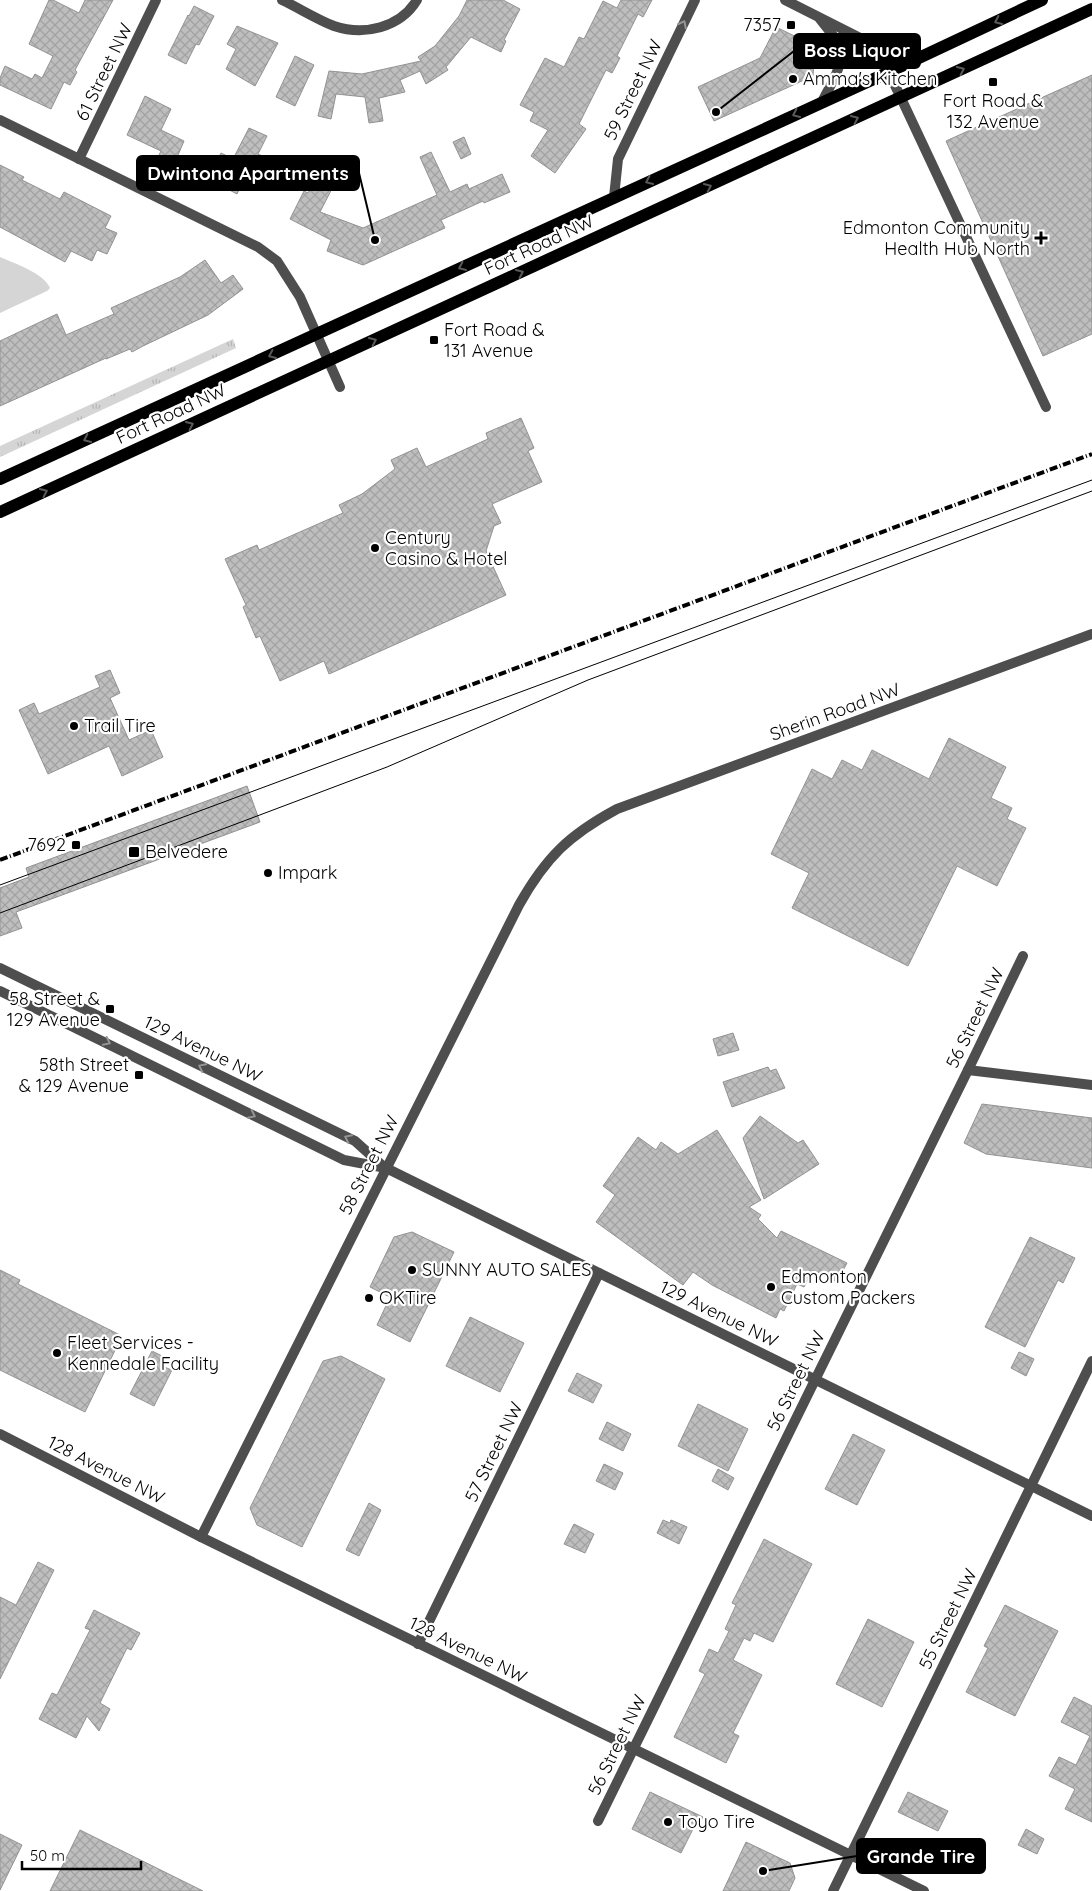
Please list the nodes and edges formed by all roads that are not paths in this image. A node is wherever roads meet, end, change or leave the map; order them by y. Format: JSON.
{"nodes":[{"id":1,"x":156,"y":0,"type":"edge"},
{"id":2,"x":282,"y":0,"type":"edge"},
{"id":3,"x":417,"y":0,"type":"edge"},
{"id":4,"x":695,"y":0,"type":"edge"},
{"id":5,"x":785,"y":0,"type":"edge"},
{"id":6,"x":1042,"y":0,"type":"edge"},
{"id":7,"x":1092,"y":9,"type":"edge"},
{"id":8,"x":818,"y":16,"type":"junction"},
{"id":9,"x":889,"y":72,"type":"junction"},
{"id":10,"x":901,"y":98,"type":"junction"},
{"id":11,"x":822,"y":102,"type":"junction"},
{"id":12,"x":0,"y":120,"type":"edge"},
{"id":13,"x":80,"y":159,"type":"junction"},
{"id":14,"x":614,"y":197,"type":"junction"},
{"id":15,"x":317,"y":334,"type":"junction"},
{"id":16,"x":328,"y":361,"type":"junction"},
{"id":17,"x":340,"y":387,"type":"dead end"},
{"id":18,"x":1046,"y":407,"type":"dead end"},
{"id":19,"x":0,"y":479,"type":"edge"},
{"id":20,"x":0,"y":512,"type":"edge"},
{"id":21,"x":1092,"y":634,"type":"edge"},
{"id":22,"x":590,"y":824,"type":"joint"},
{"id":23,"x":1023,"y":956,"type":"dead end"},
{"id":24,"x":0,"y":968,"type":"edge"},
{"id":25,"x":0,"y":991,"type":"edge"},
{"id":26,"x":968,"y":1070,"type":"junction"},
{"id":27,"x":1092,"y":1085,"type":"edge"},
{"id":28,"x":386,"y":1168,"type":"junction"},
{"id":29,"x":599,"y":1273,"type":"junction"},
{"id":30,"x":1092,"y":1361,"type":"edge"},
{"id":31,"x":815,"y":1380,"type":"junction"},
{"id":32,"x":0,"y":1434,"type":"edge"},
{"id":33,"x":1031,"y":1486,"type":"junction"},
{"id":34,"x":1092,"y":1516,"type":"edge"},
{"id":35,"x":201,"y":1537,"type":"junction"},
{"id":36,"x":418,"y":1644,"type":"junction"},
{"id":37,"x":633,"y":1749,"type":"junction"},
{"id":38,"x":598,"y":1821,"type":"dead end"},
{"id":39,"x":850,"y":1855,"type":"junction"},
{"id":40,"x":833,"y":1891,"type":"edge"},
{"id":41,"x":924,"y":1891,"type":"edge"}],
"edges":[{"from":1,"to":13,"type":"street","name":"61 Street NW"},
{"from":2,"to":3,"type":"street"},
{"from":14,"to":4,"type":"street","name":"59 Street NW","one_way":true},
{"from":5,"to":8,"type":"street"},
{"from":6,"to":9,"type":"main road","name":"Fort Road NW","one_way":true},
{"from":10,"to":7,"type":"main road","name":"Fort Road NW","one_way":true},
{"from":8,"to":9,"type":"street"},
{"from":8,"to":11,"type":"street"},
{"from":9,"to":10,"type":"street"},
{"from":9,"to":11,"type":"main road","name":"Fort Road NW"},
{"from":16,"to":10,"type":"main road","name":"Fort Road NW","one_way":true},
{"from":10,"to":18,"type":"street"},
{"from":11,"to":14,"type":"main road","name":"Fort Road NW","one_way":true},
{"from":12,"to":13,"type":"street"},
{"from":13,"to":15,"type":"street"},
{"from":14,"to":15,"type":"main road","name":"Fort Road NW","one_way":true},
{"from":15,"to":16,"type":"street"},
{"from":15,"to":19,"type":"main road","name":"Fort Road NW","one_way":true},
{"from":16,"to":17,"type":"street"},
{"from":20,"to":16,"type":"main road","name":"Fort Road NW","one_way":true},
{"from":21,"to":22,"type":"street","name":"Sherin Road NW"},
{"from":22,"to":28,"type":"street","name":"58 Street NW"},
{"from":23,"to":26,"type":"street","name":"56 Street NW"},
{"from":28,"to":24,"type":"street","name":"129 Avenue NW","one_way":true},
{"from":25,"to":28,"type":"street","name":"129 Avenue NW","one_way":true},
{"from":26,"to":27,"type":"street"},
{"from":26,"to":31,"type":"street","name":"56 Street NW"},
{"from":28,"to":29,"type":"street","name":"129 Avenue NW"},
{"from":28,"to":35,"type":"street","name":"58 Street NW"},
{"from":29,"to":31,"type":"street","name":"129 Avenue NW"},
{"from":29,"to":36,"type":"street","name":"57 Street NW"},
{"from":30,"to":33,"type":"street","name":"55 Street NW"},
{"from":31,"to":33,"type":"street","name":"129 Avenue NW"},
{"from":31,"to":37,"type":"street","name":"56 Street NW"},
{"from":32,"to":35,"type":"street","name":"128 Avenue NW"},
{"from":33,"to":34,"type":"street","name":"129 Avenue NW"},
{"from":33,"to":39,"type":"street","name":"55 Street NW"},
{"from":35,"to":36,"type":"street","name":"128 Avenue NW"},
{"from":36,"to":37,"type":"street","name":"128 Avenue NW"},
{"from":37,"to":38,"type":"street","name":"56 Street NW"},
{"from":37,"to":39,"type":"street","name":"128 Avenue NW"},
{"from":39,"to":40,"type":"street","name":"55 Street NW"},
{"from":39,"to":41,"type":"street","name":"128 Avenue NW"}]}
